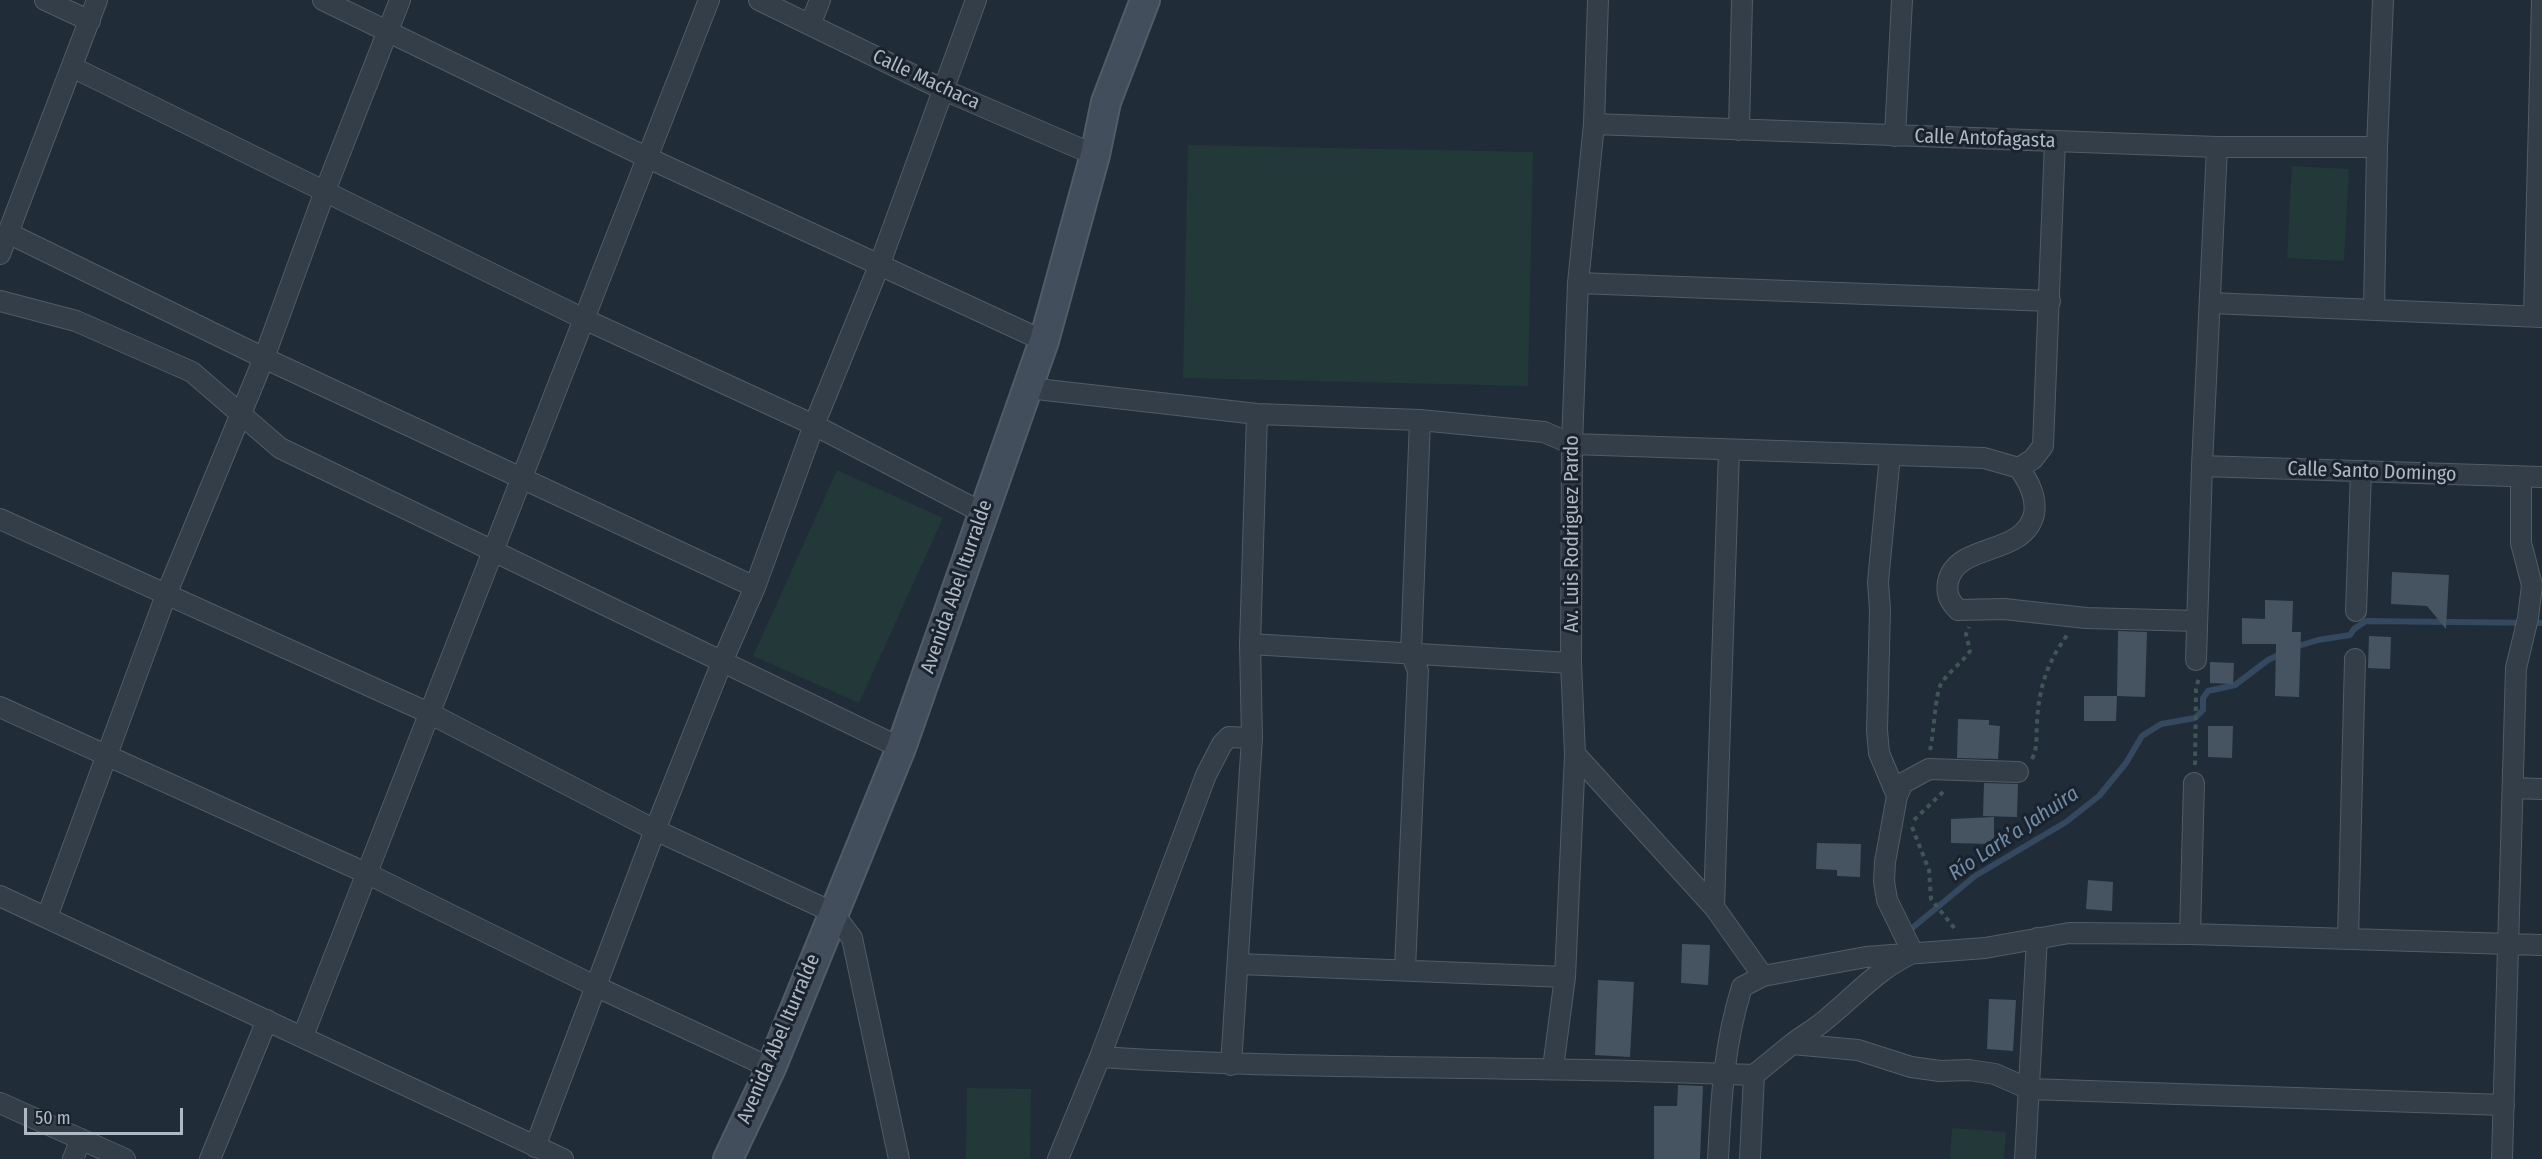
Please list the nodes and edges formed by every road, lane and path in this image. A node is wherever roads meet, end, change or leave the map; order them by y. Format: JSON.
{"nodes":[{"id":1,"x":45,"y":0,"type":"edge"},
{"id":2,"x":97,"y":0,"type":"edge"},
{"id":3,"x":323,"y":0,"type":"edge"},
{"id":4,"x":400,"y":0,"type":"edge"},
{"id":5,"x":709,"y":0,"type":"edge"},
{"id":6,"x":759,"y":0,"type":"edge"},
{"id":7,"x":820,"y":0,"type":"edge"},
{"id":8,"x":976,"y":0,"type":"edge"},
{"id":9,"x":1145,"y":0,"type":"edge"},
{"id":10,"x":1598,"y":0,"type":"edge"},
{"id":11,"x":1742,"y":0,"type":"edge"},
{"id":12,"x":1902,"y":0,"type":"edge"},
{"id":13,"x":2383,"y":0,"type":"edge"},
{"id":14,"x":2542,"y":0,"type":"edge"},
{"id":15,"x":90,"y":21,"type":"junction"},
{"id":16,"x":810,"y":24,"type":"junction"},
{"id":17,"x":388,"y":30,"type":"junction"},
{"id":18,"x":72,"y":67,"type":"junction"},
{"id":19,"x":944,"y":90,"type":"junction"},
{"id":20,"x":1594,"y":124,"type":"junction"},
{"id":21,"x":1739,"y":130,"type":"junction"},
{"id":22,"x":1895,"y":136,"type":"junction"},
{"id":23,"x":2055,"y":141,"type":"junction"},
{"id":24,"x":2217,"y":147,"type":"junction"},
{"id":25,"x":2376,"y":147,"type":"junction"},
{"id":26,"x":1095,"y":155,"type":"junction"},
{"id":27,"x":2540,"y":156,"type":"edge"},
{"id":28,"x":646,"y":157,"type":"junction"},
{"id":29,"x":325,"y":191,"type":"junction"},
{"id":30,"x":8,"y":232,"type":"junction"},
{"id":31,"x":0,"y":254,"type":"edge"},
{"id":32,"x":879,"y":266,"type":"junction"},
{"id":33,"x":1578,"y":283,"type":"junction"},
{"id":34,"x":0,"y":301,"type":"edge"},
{"id":35,"x":2050,"y":301,"type":"junction"},
{"id":36,"x":2210,"y":303,"type":"junction"},
{"id":37,"x":2374,"y":309,"type":"junction"},
{"id":38,"x":2538,"y":316,"type":"edge"},
{"id":39,"x":584,"y":319,"type":"junction"},
{"id":40,"x":1044,"y":341,"type":"junction"},
{"id":41,"x":264,"y":358,"type":"junction"},
{"id":42,"x":1028,"y":388,"type":"junction"},
{"id":43,"x":1257,"y":414,"type":"junction"},
{"id":44,"x":241,"y":416,"type":"junction"},
{"id":45,"x":1420,"y":420,"type":"junction"},
{"id":46,"x":814,"y":425,"type":"junction"},
{"id":47,"x":1572,"y":444,"type":"junction"},
{"id":48,"x":1729,"y":450,"type":"junction"},
{"id":49,"x":1890,"y":455,"type":"junction"},
{"id":50,"x":2202,"y":466,"type":"junction"},
{"id":51,"x":2019,"y":468,"type":"junction"},
{"id":52,"x":2361,"y":471,"type":"junction"},
{"id":53,"x":522,"y":477,"type":"junction"},
{"id":54,"x":2521,"y":477,"type":"junction"},
{"id":55,"x":2542,"y":477,"type":"edge"},
{"id":56,"x":983,"y":513,"type":"junction"},
{"id":57,"x":0,"y":519,"type":"edge"},
{"id":58,"x":493,"y":553,"type":"junction"},
{"id":59,"x":755,"y":587,"type":"junction"},
{"id":60,"x":166,"y":595,"type":"junction"},
{"id":61,"x":1975,"y":610,"type":"junction"},
{"id":62,"x":2355,"y":611,"type":"dead end"},
{"id":63,"x":2086,"y":618,"type":"junction"},
{"id":64,"x":2197,"y":621,"type":"junction"},
{"id":65,"x":1250,"y":644,"type":"junction"},
{"id":66,"x":1411,"y":653,"type":"junction"},
{"id":67,"x":2355,"y":659,"type":"dead end"},
{"id":68,"x":2196,"y":660,"type":"joint"},
{"id":69,"x":722,"y":662,"type":"junction"},
{"id":70,"x":1571,"y":663,"type":"junction"},
{"id":71,"x":0,"y":706,"type":"edge"},
{"id":72,"x":429,"y":713,"type":"junction"},
{"id":73,"x":1252,"y":738,"type":"junction"},
{"id":74,"x":901,"y":748,"type":"junction"},
{"id":75,"x":1575,"y":753,"type":"junction"},
{"id":76,"x":108,"y":756,"type":"junction"},
{"id":77,"x":1919,"y":772,"type":"junction"},
{"id":78,"x":2018,"y":772,"type":"joint"},
{"id":79,"x":2194,"y":783,"type":"joint"},
{"id":80,"x":1947,"y":788,"type":"dead end"},
{"id":81,"x":2513,"y":788,"type":"junction"},
{"id":82,"x":2542,"y":789,"type":"edge"},
{"id":83,"x":1897,"y":796,"type":"junction"},
{"id":84,"x":655,"y":830,"type":"junction"},
{"id":85,"x":366,"y":873,"type":"junction"},
{"id":86,"x":0,"y":896,"type":"edge"},
{"id":87,"x":1714,"y":907,"type":"junction"},
{"id":88,"x":832,"y":912,"type":"junction"},
{"id":89,"x":47,"y":917,"type":"junction"},
{"id":90,"x":1945,"y":917,"type":"dead end"},
{"id":91,"x":2190,"y":934,"type":"junction"},
{"id":92,"x":2037,"y":938,"type":"junction"},
{"id":93,"x":2348,"y":939,"type":"junction"},
{"id":94,"x":2508,"y":944,"type":"junction"},
{"id":95,"x":2542,"y":945,"type":"edge"},
{"id":96,"x":1913,"y":953,"type":"junction"},
{"id":97,"x":1239,"y":964,"type":"junction"},
{"id":98,"x":1406,"y":969,"type":"junction"},
{"id":99,"x":1763,"y":976,"type":"junction"},
{"id":100,"x":1565,"y":977,"type":"junction"},
{"id":101,"x":595,"y":986,"type":"junction"},
{"id":102,"x":267,"y":1020,"type":"junction"},
{"id":103,"x":303,"y":1036,"type":"junction"},
{"id":104,"x":1792,"y":1044,"type":"junction"},
{"id":105,"x":1100,"y":1057,"type":"junction"},
{"id":106,"x":1232,"y":1065,"type":"junction"},
{"id":107,"x":771,"y":1068,"type":"junction"},
{"id":108,"x":1553,"y":1068,"type":"junction"},
{"id":109,"x":1722,"y":1073,"type":"junction"},
{"id":110,"x":1754,"y":1075,"type":"junction"},
{"id":111,"x":2029,"y":1089,"type":"junction"},
{"id":112,"x":0,"y":1103,"type":"edge"},
{"id":113,"x":2504,"y":1105,"type":"junction"},
{"id":114,"x":81,"y":1139,"type":"junction"},
{"id":115,"x":535,"y":1147,"type":"junction"},
{"id":116,"x":73,"y":1159,"type":"edge"},
{"id":117,"x":125,"y":1159,"type":"edge"},
{"id":118,"x":210,"y":1159,"type":"edge"},
{"id":119,"x":563,"y":1159,"type":"edge"},
{"id":120,"x":728,"y":1159,"type":"edge"},
{"id":121,"x":899,"y":1159,"type":"edge"},
{"id":122,"x":1058,"y":1159,"type":"edge"},
{"id":123,"x":1718,"y":1159,"type":"edge"},
{"id":124,"x":1750,"y":1159,"type":"edge"},
{"id":125,"x":2025,"y":1159,"type":"edge"},
{"id":126,"x":2502,"y":1159,"type":"edge"}],
"edges":[{"from":1,"to":15,"type":"street"},
{"from":2,"to":15,"type":"street"},
{"from":3,"to":17,"type":"street"},
{"from":4,"to":17,"type":"street"},
{"from":5,"to":28,"type":"street"},
{"from":6,"to":16,"type":"street","name":"Calle Machaca"},
{"from":7,"to":16,"type":"street"},
{"from":8,"to":19,"type":"street"},
{"from":9,"to":26,"type":"street","name":"Avenida Abel Iturralde"},
{"from":10,"to":20,"type":"street","name":"Av. Luis Rodriguez Pardo"},
{"from":11,"to":21,"type":"street"},
{"from":12,"to":22,"type":"street"},
{"from":13,"to":25,"type":"street"},
{"from":14,"to":27,"type":"street"},
{"from":15,"to":18,"type":"street"},
{"from":16,"to":19,"type":"street","name":"Calle Machaca"},
{"from":17,"to":28,"type":"street"},
{"from":17,"to":29,"type":"street"},
{"from":18,"to":29,"type":"street"},
{"from":18,"to":30,"type":"street"},
{"from":19,"to":26,"type":"street","name":"Calle Machaca"},
{"from":19,"to":32,"type":"street"},
{"from":20,"to":21,"type":"street","name":"Calle Antofagasta"},
{"from":20,"to":33,"type":"street","name":"Av. Luis Rodriguez Pardo"},
{"from":21,"to":22,"type":"street","name":"Calle Antofagasta"},
{"from":22,"to":23,"type":"street","name":"Calle Antofagasta"},
{"from":23,"to":24,"type":"street","name":"Calle Antofagasta"},
{"from":23,"to":35,"type":"street"},
{"from":24,"to":25,"type":"street","name":"Calle Antofagasta"},
{"from":24,"to":36,"type":"street"},
{"from":25,"to":37,"type":"street"},
{"from":26,"to":40,"type":"street","name":"Avenida Abel Iturralde"},
{"from":27,"to":38,"type":"street"},
{"from":28,"to":32,"type":"street"},
{"from":28,"to":39,"type":"street"},
{"from":29,"to":39,"type":"street"},
{"from":29,"to":41,"type":"street"},
{"from":30,"to":31,"type":"street"},
{"from":30,"to":41,"type":"street"},
{"from":32,"to":40,"type":"street"},
{"from":32,"to":46,"type":"street"},
{"from":33,"to":35,"type":"street"},
{"from":33,"to":47,"type":"street","name":"Av. Luis Rodriguez Pardo"},
{"from":34,"to":44,"type":"street"},
{"from":35,"to":51,"type":"street"},
{"from":36,"to":37,"type":"street"},
{"from":36,"to":50,"type":"street"},
{"from":37,"to":38,"type":"street"},
{"from":39,"to":46,"type":"street"},
{"from":39,"to":53,"type":"street"},
{"from":40,"to":42,"type":"street","name":"Avenida Abel Iturralde"},
{"from":41,"to":44,"type":"street"},
{"from":41,"to":53,"type":"street"},
{"from":42,"to":43,"type":"street"},
{"from":42,"to":56,"type":"street","name":"Avenida Abel Iturralde"},
{"from":43,"to":45,"type":"street"},
{"from":43,"to":65,"type":"street"},
{"from":44,"to":58,"type":"street"},
{"from":44,"to":60,"type":"street"},
{"from":45,"to":47,"type":"street"},
{"from":45,"to":66,"type":"street"},
{"from":46,"to":56,"type":"street"},
{"from":46,"to":59,"type":"street"},
{"from":47,"to":48,"type":"street"},
{"from":47,"to":70,"type":"street","name":"Av. Luis Rodriguez Pardo"},
{"from":48,"to":49,"type":"street"},
{"from":48,"to":87,"type":"street"},
{"from":49,"to":51,"type":"street"},
{"from":49,"to":83,"type":"street"},
{"from":50,"to":52,"type":"street","name":"Calle Santo Domingo"},
{"from":50,"to":64,"type":"street"},
{"from":51,"to":61,"type":"street"},
{"from":52,"to":54,"type":"street","name":"Calle Santo Domingo"},
{"from":52,"to":62,"type":"street"},
{"from":53,"to":58,"type":"street"},
{"from":53,"to":59,"type":"street"},
{"from":54,"to":55,"type":"street","name":"Calle Santo Domingo"},
{"from":54,"to":81,"type":"street"},
{"from":56,"to":74,"type":"street","name":"Avenida Abel Iturralde"},
{"from":57,"to":60,"type":"street"},
{"from":58,"to":69,"type":"street"},
{"from":58,"to":72,"type":"street"},
{"from":59,"to":69,"type":"street"},
{"from":60,"to":72,"type":"street"},
{"from":60,"to":76,"type":"street"},
{"from":61,"to":63,"type":"street"},
{"from":61,"to":77,"type":"path"},
{"from":63,"to":64,"type":"street"},
{"from":63,"to":78,"type":"path"},
{"from":64,"to":68,"type":"street"},
{"from":65,"to":66,"type":"street"},
{"from":65,"to":73,"type":"street"},
{"from":66,"to":70,"type":"street"},
{"from":66,"to":98,"type":"street"},
{"from":67,"to":93,"type":"street"},
{"from":68,"to":79,"type":"path"},
{"from":69,"to":74,"type":"street"},
{"from":69,"to":84,"type":"street"},
{"from":70,"to":75,"type":"street","name":"Av. Luis Rodriguez Pardo"},
{"from":71,"to":76,"type":"street"},
{"from":72,"to":84,"type":"street"},
{"from":72,"to":85,"type":"street"},
{"from":73,"to":97,"type":"street"},
{"from":73,"to":105,"type":"street"},
{"from":74,"to":88,"type":"street","name":"Avenida Abel Iturralde"},
{"from":75,"to":87,"type":"street"},
{"from":75,"to":100,"type":"street","name":"Av. Luis Rodriguez Pardo"},
{"from":76,"to":85,"type":"street"},
{"from":76,"to":89,"type":"street"},
{"from":77,"to":78,"type":"street"},
{"from":77,"to":83,"type":"street"},
{"from":79,"to":91,"type":"street"},
{"from":80,"to":90,"type":"path"},
{"from":81,"to":82,"type":"street"},
{"from":81,"to":94,"type":"street"},
{"from":83,"to":96,"type":"street"},
{"from":84,"to":88,"type":"street"},
{"from":84,"to":101,"type":"street"},
{"from":85,"to":101,"type":"street"},
{"from":85,"to":103,"type":"street"},
{"from":86,"to":89,"type":"street"},
{"from":87,"to":99,"type":"street"},
{"from":88,"to":107,"type":"street","name":"Avenida Abel Iturralde"},
{"from":88,"to":121,"type":"street"},
{"from":89,"to":102,"type":"street"},
{"from":91,"to":92,"type":"street"},
{"from":91,"to":93,"type":"street"},
{"from":92,"to":96,"type":"street"},
{"from":92,"to":111,"type":"street"},
{"from":93,"to":94,"type":"street"},
{"from":94,"to":95,"type":"street"},
{"from":94,"to":113,"type":"street"},
{"from":96,"to":99,"type":"street"},
{"from":96,"to":104,"type":"street"},
{"from":97,"to":98,"type":"street"},
{"from":97,"to":106,"type":"street"},
{"from":98,"to":100,"type":"street"},
{"from":99,"to":109,"type":"street"},
{"from":100,"to":108,"type":"street","name":"Av. Luis Rodriguez Pardo"},
{"from":101,"to":107,"type":"street"},
{"from":101,"to":115,"type":"street"},
{"from":102,"to":103,"type":"street"},
{"from":102,"to":118,"type":"street"},
{"from":103,"to":115,"type":"street"},
{"from":104,"to":110,"type":"street"},
{"from":104,"to":111,"type":"street"},
{"from":105,"to":106,"type":"street"},
{"from":105,"to":122,"type":"street"},
{"from":106,"to":108,"type":"street"},
{"from":107,"to":120,"type":"street","name":"Avenida Abel Iturralde"},
{"from":108,"to":109,"type":"street"},
{"from":109,"to":110,"type":"street"},
{"from":109,"to":123,"type":"street"},
{"from":110,"to":124,"type":"street"},
{"from":111,"to":113,"type":"street"},
{"from":111,"to":125,"type":"street"},
{"from":112,"to":114,"type":"street"},
{"from":113,"to":126,"type":"street"},
{"from":114,"to":116,"type":"street"},
{"from":114,"to":117,"type":"street"},
{"from":115,"to":119,"type":"street"}]}
